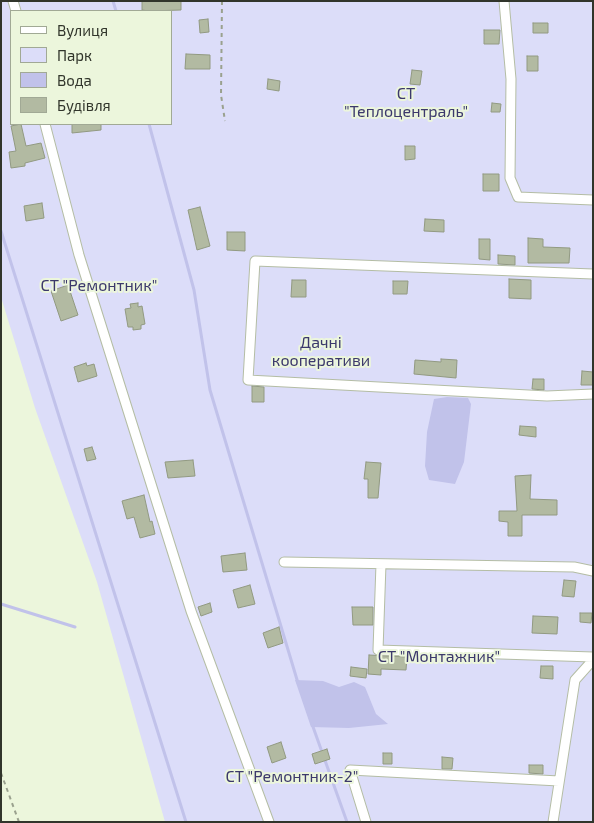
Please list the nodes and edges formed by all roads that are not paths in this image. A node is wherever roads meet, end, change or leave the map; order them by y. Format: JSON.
{"nodes":[{"id":1,"x":504,"y":1,"type":"edge"},
{"id":2,"x":45,"y":125,"type":"edge"},
{"id":3,"x":593,"y":200,"type":"edge"},
{"id":4,"x":593,"y":274,"type":"edge"},
{"id":5,"x":593,"y":394,"type":"edge"},
{"id":6,"x":284,"y":562,"type":"dead end"},
{"id":7,"x":381,"y":564,"type":"junction"},
{"id":8,"x":593,"y":572,"type":"edge"},
{"id":9,"x":593,"y":658,"type":"edge"},
{"id":10,"x":559,"y":781,"type":"junction"},
{"id":11,"x":268,"y":822,"type":"edge"},
{"id":12,"x":366,"y":822,"type":"edge"},
{"id":13,"x":553,"y":822,"type":"edge"}],
"edges":[{"from":1,"to":3,"type":"street"},
{"from":2,"to":11,"type":"street"},
{"from":4,"to":5,"type":"street"},
{"from":6,"to":7,"type":"street"},
{"from":7,"to":8,"type":"street"},
{"from":7,"to":9,"type":"street"},
{"from":9,"to":10,"type":"street"},
{"from":10,"to":12,"type":"street"},
{"from":10,"to":13,"type":"street"}]}
